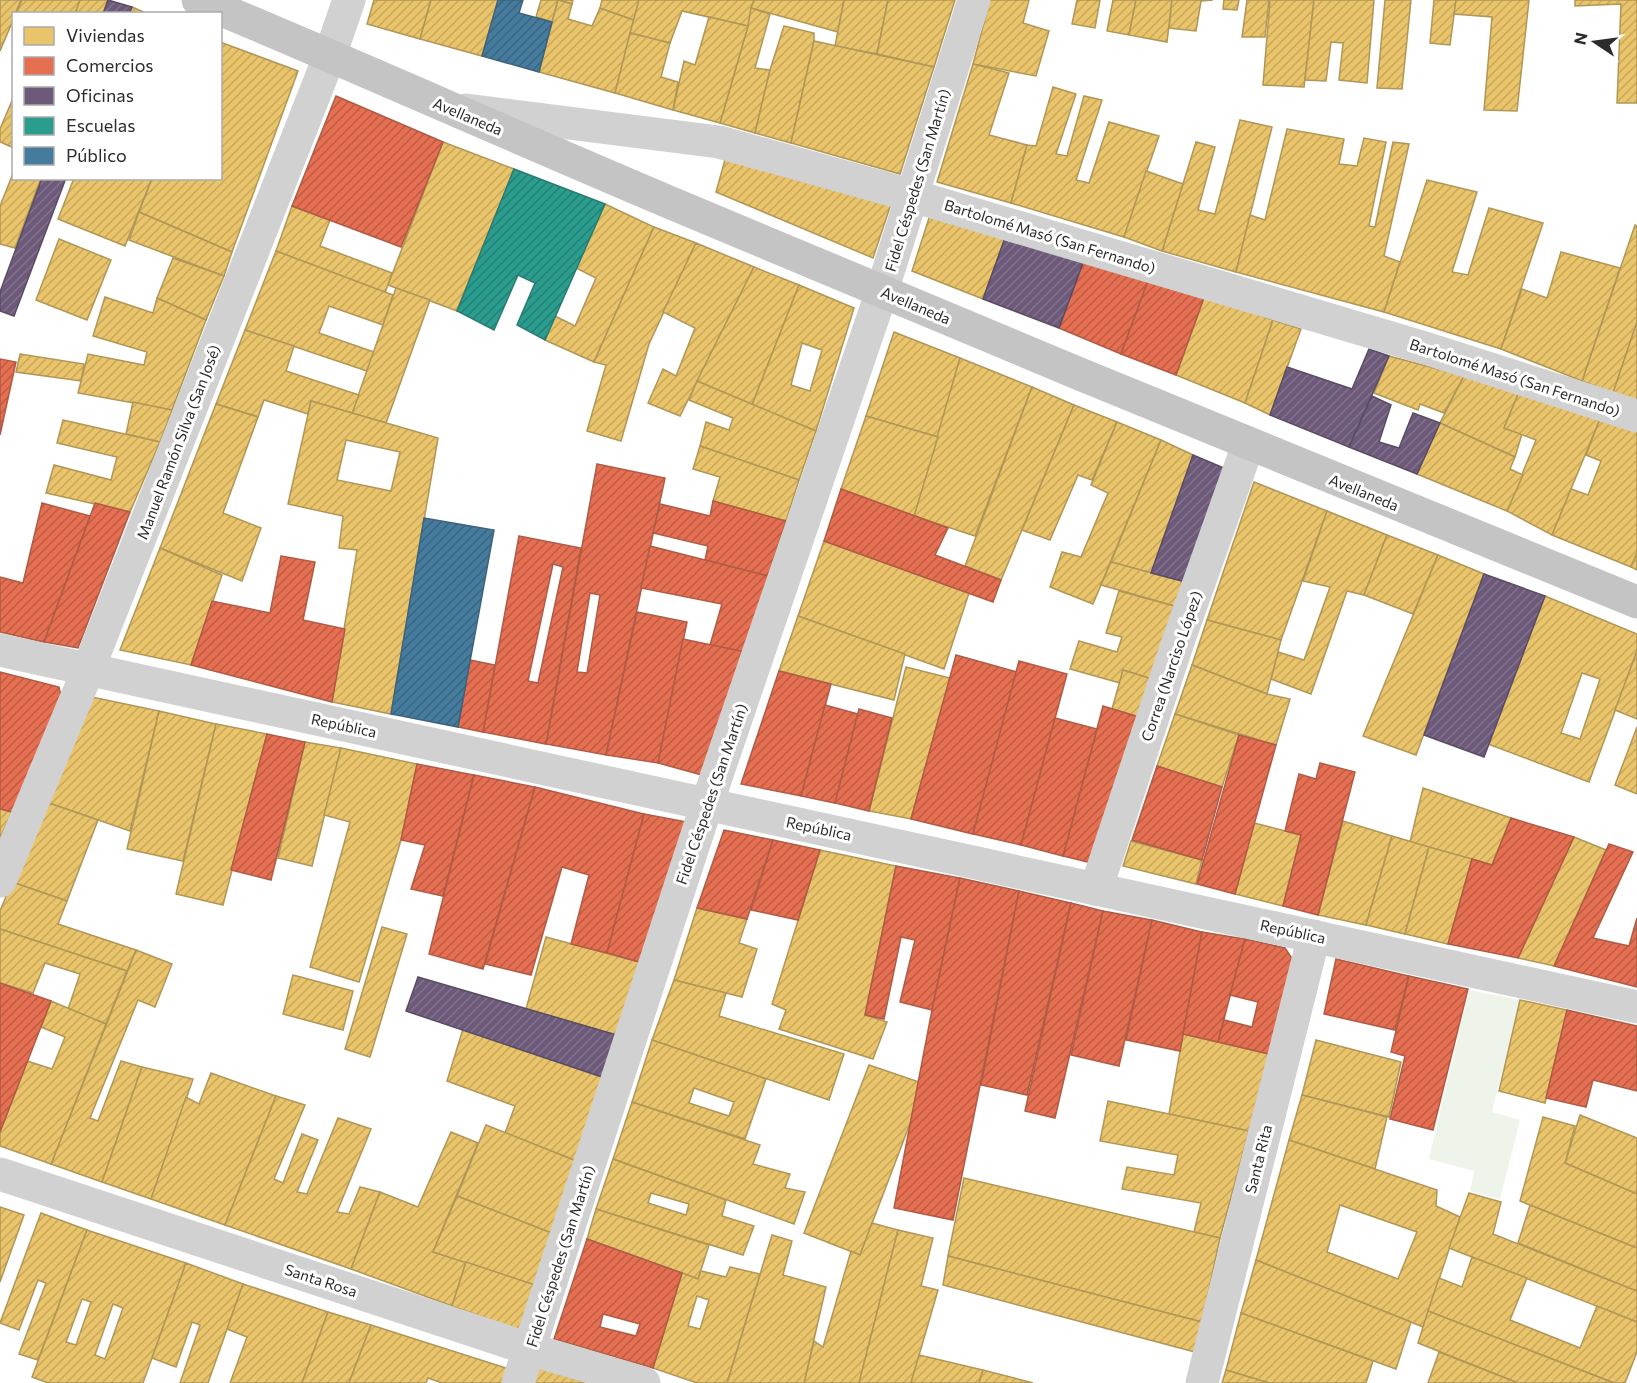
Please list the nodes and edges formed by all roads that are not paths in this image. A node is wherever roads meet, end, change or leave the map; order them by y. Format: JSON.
{"nodes":[{"id":1,"x":198,"y":0,"type":"edge"},
{"id":2,"x":349,"y":0,"type":"edge"},
{"id":3,"x":974,"y":0,"type":"edge"},
{"id":4,"x":330,"y":55,"type":"junction"},
{"id":5,"x":451,"y":109,"type":"junction"},
{"id":6,"x":913,"y":196,"type":"junction"},
{"id":7,"x":882,"y":291,"type":"junction"},
{"id":8,"x":1637,"y":416,"type":"edge"},
{"id":9,"x":1248,"y":445,"type":"junction"},
{"id":10,"x":1637,"y":602,"type":"edge"},
{"id":11,"x":0,"y":650,"type":"edge"},
{"id":12,"x":88,"y":670,"type":"junction"},
{"id":13,"x":707,"y":804,"type":"junction"},
{"id":14,"x":0,"y":881,"type":"edge"},
{"id":15,"x":1096,"y":889,"type":"junction"},
{"id":16,"x":1314,"y":936,"type":"junction"},
{"id":17,"x":1637,"y":1007,"type":"edge"},
{"id":18,"x":0,"y":1174,"type":"edge"},
{"id":19,"x":529,"y":1349,"type":"junction"},
{"id":20,"x":518,"y":1383,"type":"edge"},
{"id":21,"x":644,"y":1383,"type":"edge"},
{"id":22,"x":1202,"y":1383,"type":"edge"}],
"edges":[{"from":1,"to":4,"type":"main road","name":"Avellaneda"},
{"from":2,"to":4,"type":"street","name":"Manuel Ramón Silva (San José)"},
{"from":3,"to":6,"type":"street","name":"Fidel Céspedes (San Martín)"},
{"from":4,"to":5,"type":"main road","name":"Avellaneda"},
{"from":4,"to":12,"type":"street","name":"Manuel Ramón Silva (San José)"},
{"from":5,"to":6,"type":"street","name":"Bartolomé Masó (San Fernando)"},
{"from":5,"to":7,"type":"main road","name":"Avellaneda"},
{"from":6,"to":7,"type":"street","name":"Fidel Céspedes (San Martín)"},
{"from":6,"to":8,"type":"street","name":"Bartolomé Masó (San Fernando)"},
{"from":7,"to":9,"type":"main road","name":"Avellaneda"},
{"from":7,"to":13,"type":"street","name":"Fidel Céspedes (San Martín)"},
{"from":9,"to":10,"type":"main road","name":"Avellaneda"},
{"from":9,"to":15,"type":"street","name":"Correa (Narciso López)"},
{"from":11,"to":12,"type":"street","name":"República"},
{"from":12,"to":13,"type":"street","name":"República"},
{"from":12,"to":14,"type":"street","name":"Manuel Ramón Silva (San José)"},
{"from":13,"to":15,"type":"street","name":"República"},
{"from":13,"to":19,"type":"street","name":"Fidel Céspedes (San Martín)"},
{"from":15,"to":16,"type":"street","name":"República"},
{"from":16,"to":17,"type":"street","name":"República"},
{"from":16,"to":22,"type":"street","name":"Santa Rita"},
{"from":18,"to":19,"type":"street","name":"Santa Rosa"},
{"from":19,"to":20,"type":"street","name":"Fidel Céspedes (San Martín)"},
{"from":19,"to":21,"type":"street","name":"Santa Rosa"}]}
